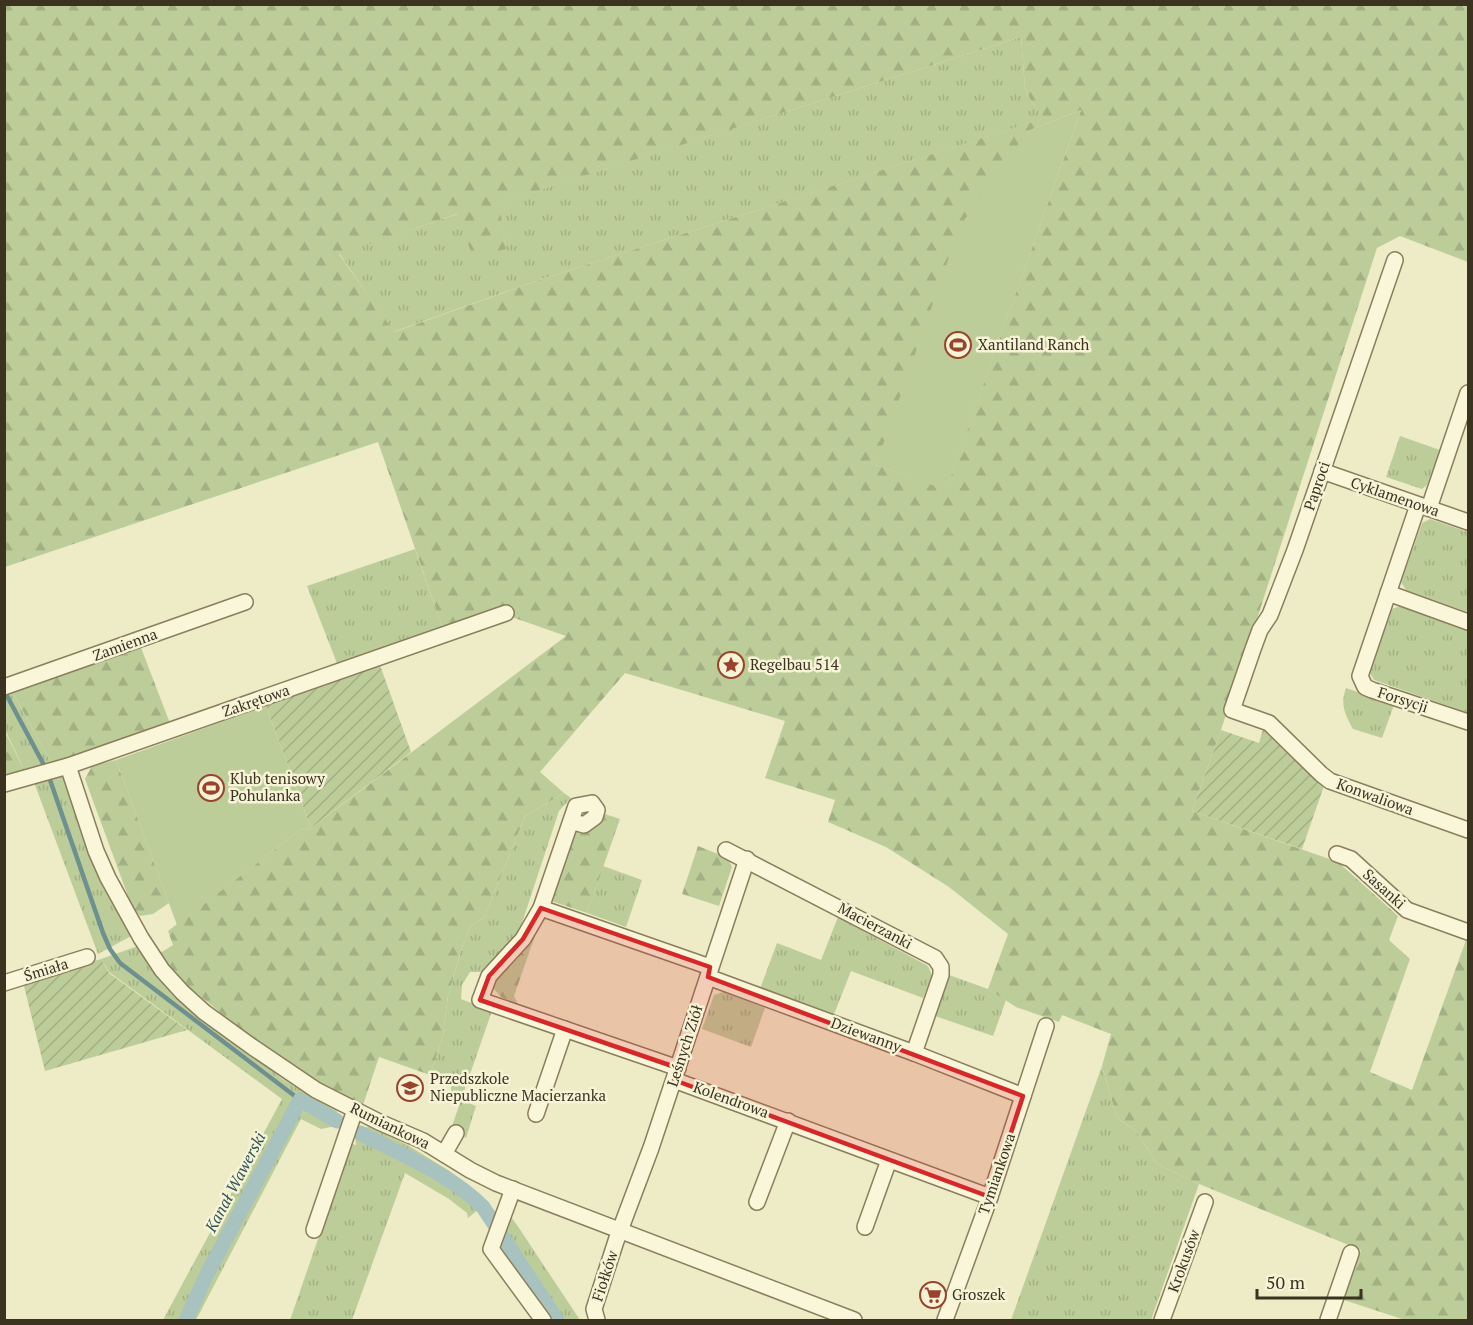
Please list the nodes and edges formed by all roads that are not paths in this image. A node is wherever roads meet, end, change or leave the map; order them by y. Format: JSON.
{"nodes":[{"id":1,"x":1395,"y":260,"type":"dead end"},
{"id":2,"x":1468,"y":393,"type":"edge"},
{"id":3,"x":1322,"y":471,"type":"junction"},
{"id":4,"x":1424,"y":507,"type":"junction"},
{"id":5,"x":1468,"y":522,"type":"edge"},
{"id":6,"x":1388,"y":593,"type":"junction"},
{"id":7,"x":245,"y":602,"type":"dead end"},
{"id":8,"x":506,"y":613,"type":"dead end"},
{"id":9,"x":1468,"y":622,"type":"edge"},
{"id":10,"x":7,"y":686,"type":"edge"},
{"id":11,"x":1232,"y":710,"type":"joint"},
{"id":12,"x":1468,"y":722,"type":"edge"},
{"id":13,"x":60,"y":768,"type":"junction"},
{"id":14,"x":4,"y":784,"type":"edge"},
{"id":15,"x":592,"y":803,"type":"dead end"},
{"id":16,"x":1468,"y":830,"type":"edge"},
{"id":17,"x":726,"y":849,"type":"dead end"},
{"id":18,"x":1337,"y":854,"type":"dead end"},
{"id":19,"x":747,"y":859,"type":"junction"},
{"id":20,"x":541,"y":908,"type":"junction"},
{"id":21,"x":1468,"y":931,"type":"edge"},
{"id":22,"x":87,"y":957,"type":"dead end"},
{"id":23,"x":709,"y":972,"type":"junction"},
{"id":24,"x":4,"y":982,"type":"edge"},
{"id":25,"x":1046,"y":1026,"type":"dead end"},
{"id":26,"x":565,"y":1029,"type":"junction"},
{"id":27,"x":914,"y":1053,"type":"junction"},
{"id":28,"x":676,"y":1074,"type":"junction"},
{"id":29,"x":1023,"y":1096,"type":"junction"},
{"id":30,"x":355,"y":1110,"type":"junction"},
{"id":31,"x":536,"y":1114,"type":"dead end"},
{"id":32,"x":788,"y":1121,"type":"junction"},
{"id":33,"x":456,"y":1133,"type":"dead end"},
{"id":34,"x":444,"y":1154,"type":"junction"},
{"id":35,"x":889,"y":1160,"type":"junction"},
{"id":36,"x":513,"y":1189,"type":"junction"},
{"id":37,"x":990,"y":1197,"type":"junction"},
{"id":38,"x":757,"y":1202,"type":"dead end"},
{"id":39,"x":1205,"y":1202,"type":"dead end"},
{"id":40,"x":865,"y":1227,"type":"dead end"},
{"id":41,"x":314,"y":1230,"type":"dead end"},
{"id":42,"x":620,"y":1231,"type":"junction"},
{"id":43,"x":1351,"y":1252,"type":"dead end"},
{"id":44,"x":543,"y":1320,"type":"edge"},
{"id":45,"x":597,"y":1320,"type":"edge"},
{"id":46,"x":854,"y":1320,"type":"edge"},
{"id":47,"x":945,"y":1320,"type":"edge"},
{"id":48,"x":1162,"y":1320,"type":"edge"},
{"id":49,"x":1328,"y":1320,"type":"edge"}],
"edges":[{"from":1,"to":3,"type":"street","name":"Paproci"},
{"from":2,"to":4,"type":"street","name":"Forsycji"},
{"from":3,"to":4,"type":"street","name":"Cyklamenowa"},
{"from":3,"to":11,"type":"street","name":"Paproci"},
{"from":4,"to":5,"type":"street","name":"Cyklamenowa"},
{"from":4,"to":6,"type":"street","name":"Forsycji"},
{"from":6,"to":9,"type":"street"},
{"from":6,"to":12,"type":"street","name":"Forsycji"},
{"from":7,"to":10,"type":"street","name":"Zamienna"},
{"from":8,"to":13,"type":"street","name":"Zakrętowa"},
{"from":11,"to":16,"type":"street","name":"Konwaliowa"},
{"from":13,"to":14,"type":"street","name":"Zakrętowa"},
{"from":13,"to":30,"type":"street","name":"Rumiankowa"},
{"from":15,"to":20,"type":"street"},
{"from":17,"to":19,"type":"street","name":"Macierzanki"},
{"from":18,"to":21,"type":"street","name":"Sasanki"},
{"from":19,"to":23,"type":"street","name":"Leśnych Ziół"},
{"from":19,"to":27,"type":"street","name":"Macierzanki"},
{"from":20,"to":23,"type":"street","name":"Dziewanny"},
{"from":20,"to":26,"type":"street","name":"Kolendrowa"},
{"from":22,"to":24,"type":"street","name":"Śmiała"},
{"from":23,"to":27,"type":"street","name":"Dziewanny"},
{"from":23,"to":28,"type":"street","name":"Leśnych Ziół"},
{"from":25,"to":29,"type":"street","name":"Tymiankowa"},
{"from":26,"to":28,"type":"street","name":"Kolendrowa"},
{"from":26,"to":31,"type":"street"},
{"from":27,"to":29,"type":"street","name":"Dziewanny"},
{"from":28,"to":32,"type":"street","name":"Kolendrowa"},
{"from":28,"to":42,"type":"street","name":"Leśnych Ziół"},
{"from":29,"to":37,"type":"street","name":"Tymiankowa"},
{"from":30,"to":34,"type":"street","name":"Rumiankowa"},
{"from":30,"to":41,"type":"street"},
{"from":32,"to":35,"type":"street","name":"Kolendrowa"},
{"from":32,"to":38,"type":"street","name":"Kolendrowa"},
{"from":33,"to":34,"type":"street"},
{"from":34,"to":36,"type":"street","name":"Rumiankowa"},
{"from":35,"to":37,"type":"street","name":"Kolendrowa"},
{"from":35,"to":40,"type":"street"},
{"from":36,"to":42,"type":"street","name":"Rumiankowa"},
{"from":36,"to":44,"type":"street"},
{"from":37,"to":47,"type":"street","name":"Tymiankowa"},
{"from":39,"to":48,"type":"street","name":"Krokusów"},
{"from":42,"to":45,"type":"street","name":"Fiołków"},
{"from":42,"to":46,"type":"street","name":"Rumiankowa"},
{"from":43,"to":49,"type":"street"}]}
